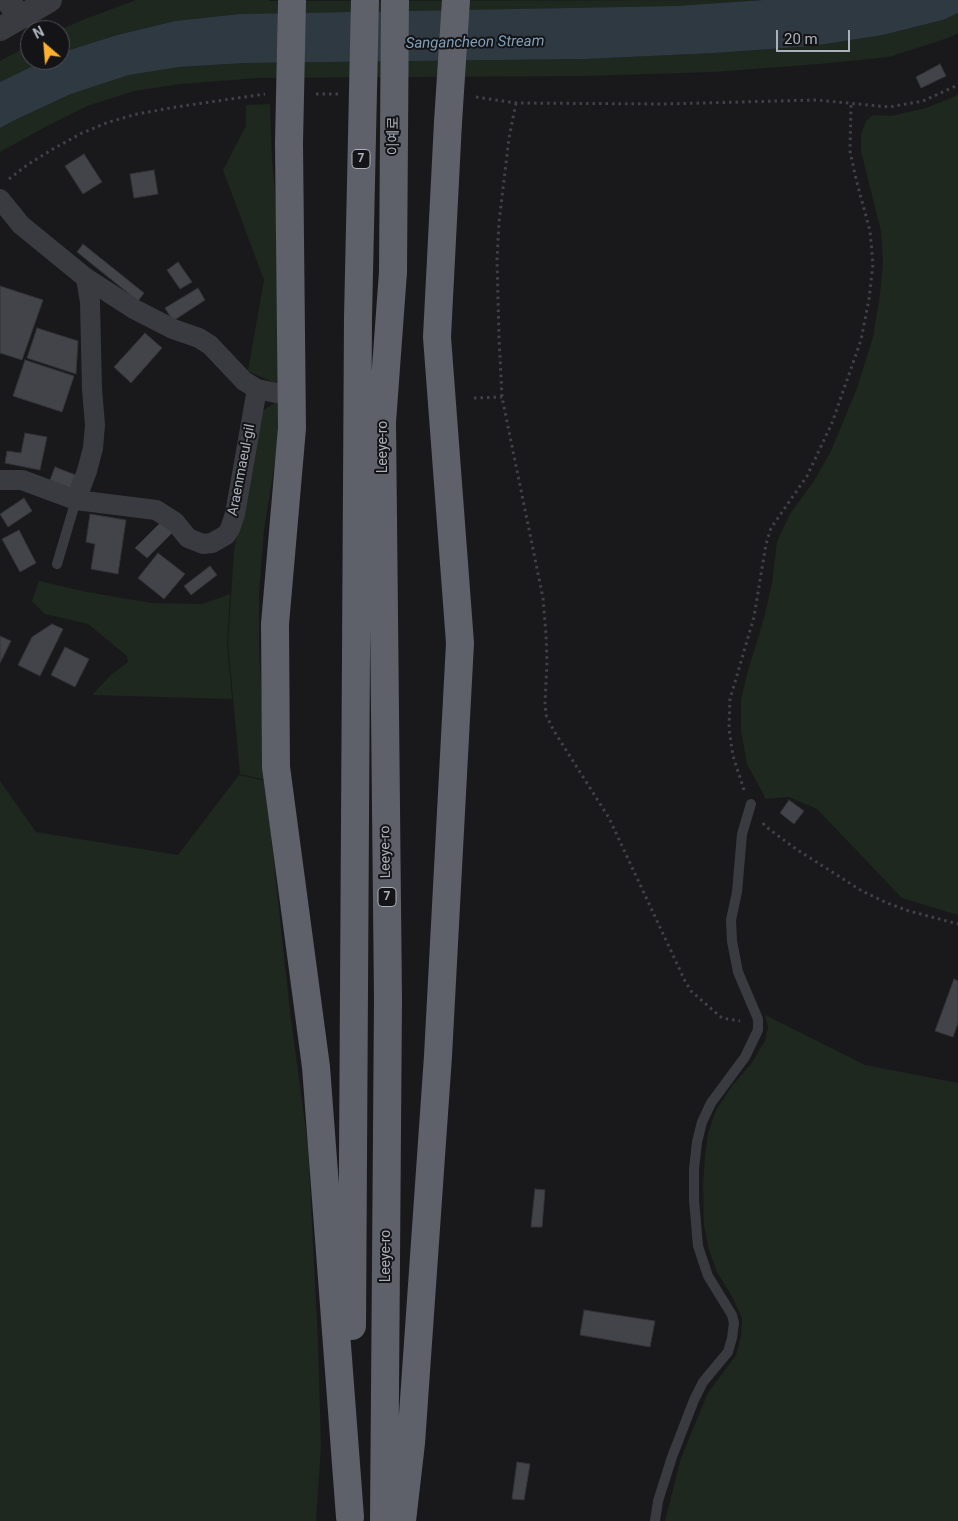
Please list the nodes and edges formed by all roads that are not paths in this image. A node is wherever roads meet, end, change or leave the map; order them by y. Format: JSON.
{"nodes":[{"id":1,"x":50,"y":0,"type":"edge"},
{"id":2,"x":365,"y":0,"type":"edge"},
{"id":3,"x":395,"y":0,"type":"edge"},
{"id":4,"x":456,"y":0,"type":"edge"},
{"id":5,"x":292,"y":1,"type":"edge"},
{"id":6,"x":13,"y":8,"type":"edge"},
{"id":7,"x":0,"y":29,"type":"edge"},
{"id":8,"x":0,"y":199,"type":"edge"},
{"id":9,"x":393,"y":272,"type":"joint"},
{"id":10,"x":86,"y":278,"type":"junction"},
{"id":11,"x":0,"y":480,"type":"edge"},
{"id":12,"x":76,"y":500,"type":"junction"},
{"id":13,"x":57,"y":564,"type":"dead end"},
{"id":14,"x":751,"y":804,"type":"road end"},
{"id":15,"x":350,"y":1519,"type":"edge"},
{"id":16,"x":384,"y":1521,"type":"edge"},
{"id":17,"x":402,"y":1521,"type":"edge"},
{"id":18,"x":655,"y":1521,"type":"edge"}],
"edges":[{"from":1,"to":6,"type":"street"},
{"from":2,"to":15,"type":"highway","name":"Leeye-ro","number":"7","bridge":true},
{"from":3,"to":9,"type":"highway","name":"이예로","number":"7","bridge":true},
{"from":4,"to":17,"type":"highway","bridge":true},
{"from":5,"to":15,"type":"highway","bridge":true},
{"from":6,"to":7,"type":"street"},
{"from":8,"to":10,"type":"street","name":"Araenmaeul-gil"},
{"from":9,"to":16,"type":"highway","name":"Leeye-ro","number":"7"},
{"from":10,"to":12,"type":"street"},
{"from":10,"to":12,"type":"street","name":"Araenmaeul-gil"},
{"from":11,"to":12,"type":"street","name":"Araenmaeul-gil"},
{"from":12,"to":13,"type":"lane"},
{"from":14,"to":18,"type":"lane"}]}
